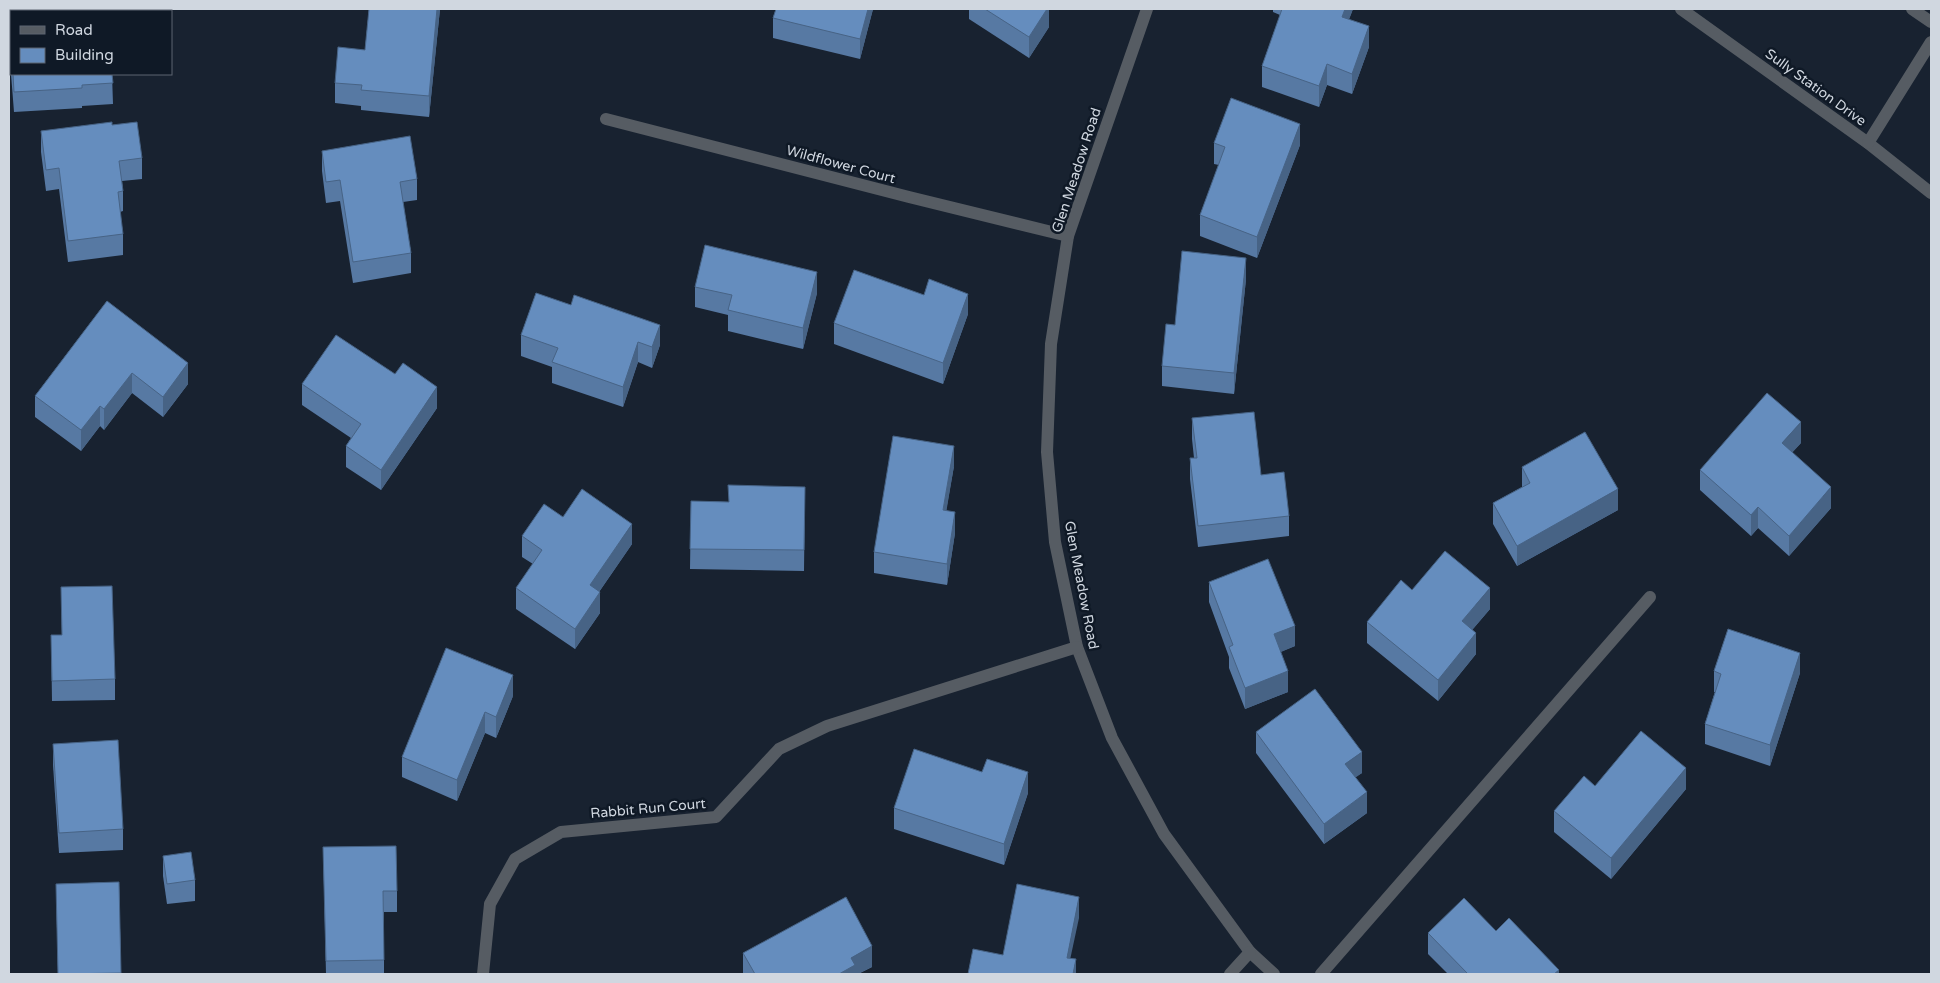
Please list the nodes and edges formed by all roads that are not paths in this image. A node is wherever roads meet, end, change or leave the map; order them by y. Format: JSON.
{"nodes":[{"id":1,"x":1146,"y":9,"type":"edge"},
{"id":2,"x":1681,"y":9,"type":"edge"},
{"id":3,"x":1912,"y":9,"type":"edge"},
{"id":4,"x":1931,"y":22,"type":"edge"},
{"id":5,"x":1931,"y":42,"type":"edge"},
{"id":6,"x":606,"y":119,"type":"dead end"},
{"id":7,"x":1868,"y":142,"type":"junction"},
{"id":8,"x":1931,"y":193,"type":"edge"},
{"id":9,"x":1068,"y":236,"type":"junction"},
{"id":10,"x":1650,"y":597,"type":"dead end"},
{"id":11,"x":1077,"y":647,"type":"junction"},
{"id":12,"x":1250,"y":952,"type":"junction"},
{"id":13,"x":483,"y":974,"type":"edge"},
{"id":14,"x":1230,"y":974,"type":"edge"},
{"id":15,"x":1274,"y":974,"type":"edge"},
{"id":16,"x":1321,"y":974,"type":"edge"}],
"edges":[{"from":1,"to":9,"type":"street","name":"Glen Meadow Road"},
{"from":2,"to":7,"type":"street","name":"Sully Station Drive"},
{"from":3,"to":4,"type":"street"},
{"from":5,"to":7,"type":"street"},
{"from":6,"to":9,"type":"street","name":"Wildflower Court"},
{"from":7,"to":8,"type":"street","name":"Sully Station Drive"},
{"from":9,"to":11,"type":"street","name":"Glen Meadow Road"},
{"from":10,"to":16,"type":"street"},
{"from":11,"to":12,"type":"street","name":"Glen Meadow Road"},
{"from":11,"to":13,"type":"street","name":"Rabbit Run Court"},
{"from":12,"to":14,"type":"street"},
{"from":12,"to":15,"type":"street","name":"Glen Meadow Road"}]}
